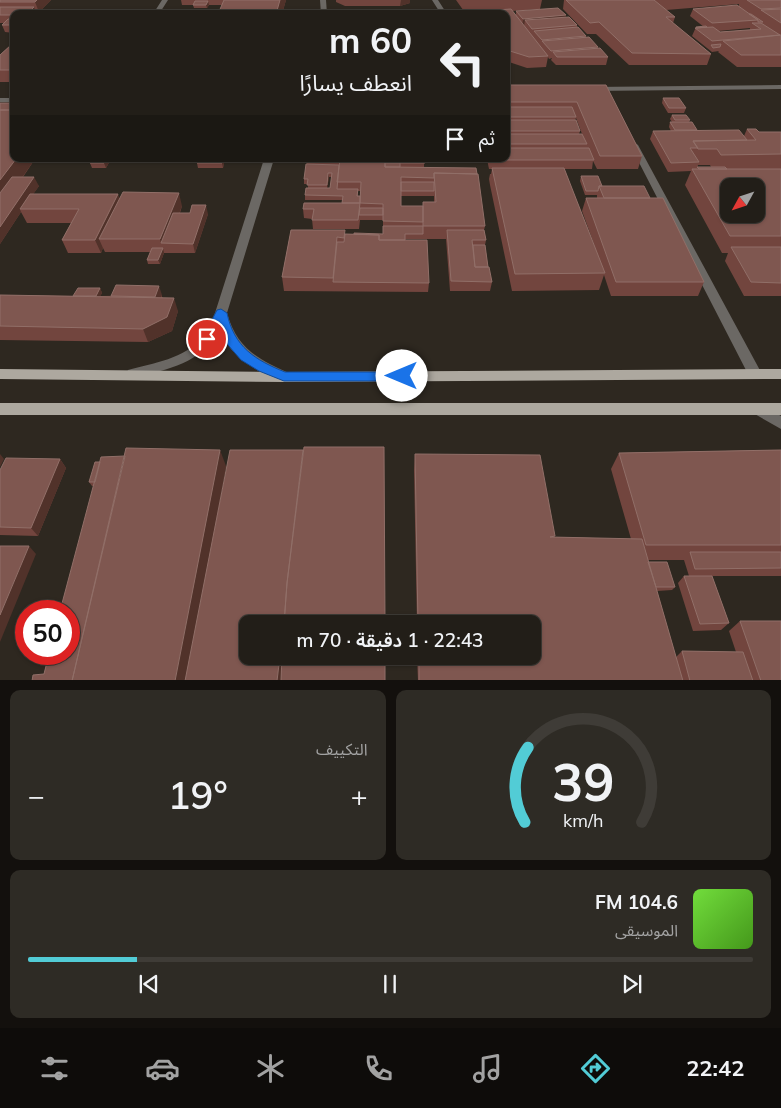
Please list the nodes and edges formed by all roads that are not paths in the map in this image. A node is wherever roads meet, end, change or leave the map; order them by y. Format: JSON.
{"nodes":[{"id":1,"x":781,"y":88,"type":"edge"},
{"id":2,"x":585,"y":89,"type":"edge"},
{"id":3,"x":627,"y":133,"type":"edge"},
{"id":4,"x":268,"y":162,"type":"edge"},
{"id":5,"x":221,"y":313,"type":"junction"},
{"id":6,"x":0,"y":374,"type":"edge"},
{"id":7,"x":133,"y":374,"type":"junction"},
{"id":8,"x":755,"y":374,"type":"junction"},
{"id":9,"x":781,"y":374,"type":"edge"},
{"id":10,"x":284,"y":377,"type":"junction"},
{"id":11,"x":0,"y":408,"type":"edge"},
{"id":12,"x":758,"y":409,"type":"junction"},
{"id":13,"x":781,"y":409,"type":"edge"},
{"id":14,"x":781,"y":423,"type":"edge"}],
"edges":[{"from":1,"to":2,"type":"street"},
{"from":3,"to":8,"type":"street"},
{"from":4,"to":5,"type":"street"},
{"from":5,"to":7,"type":"street"},
{"from":5,"to":10,"type":"street"},
{"from":6,"to":7,"type":"main road"},
{"from":7,"to":10,"type":"main road"},
{"from":8,"to":9,"type":"main road"},
{"from":8,"to":10,"type":"main road"},
{"from":11,"to":12,"type":"main road"},
{"from":12,"to":13,"type":"main road"},
{"from":12,"to":14,"type":"street"}]}
